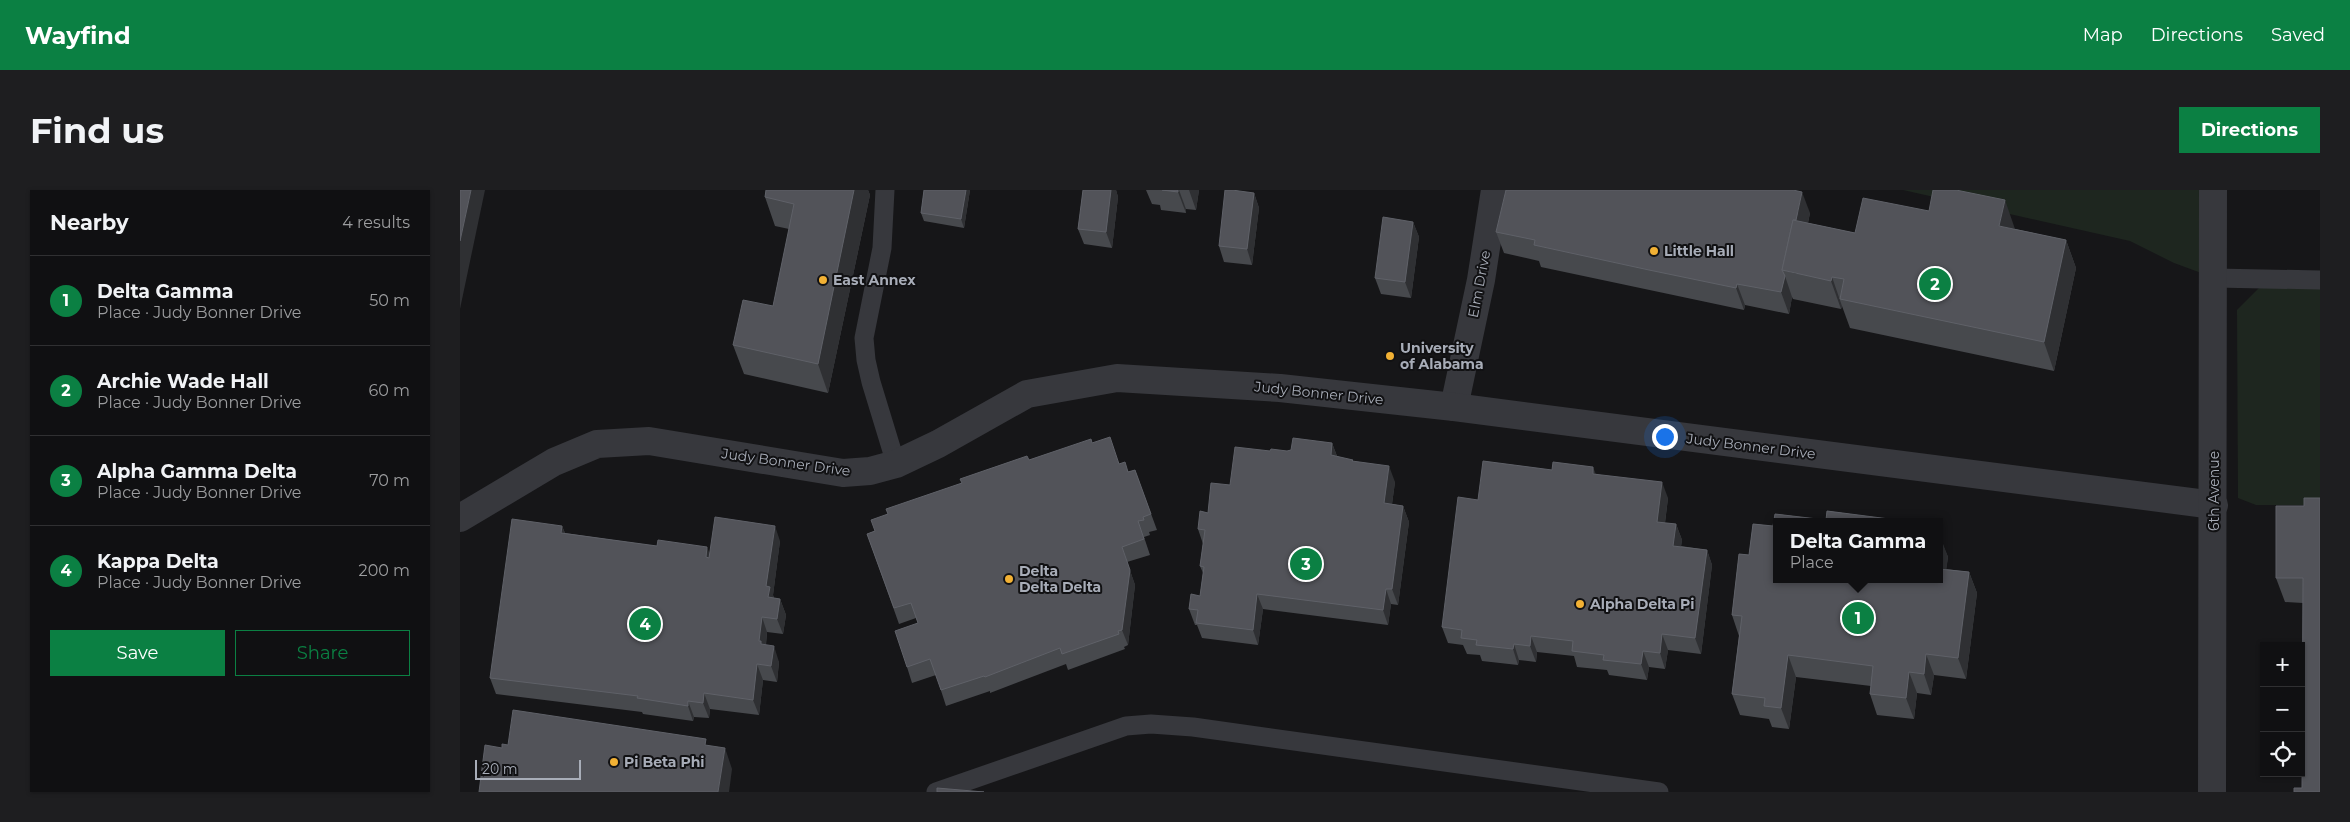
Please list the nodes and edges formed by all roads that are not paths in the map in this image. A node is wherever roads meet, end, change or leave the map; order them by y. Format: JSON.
{"nodes":[{"id":1,"x":885,"y":190,"type":"edge"},
{"id":2,"x":1494,"y":190,"type":"edge"},
{"id":3,"x":2214,"y":190,"type":"edge"},
{"id":4,"x":2215,"y":278,"type":"junction"},
{"id":5,"x":2320,"y":280,"type":"edge"},
{"id":6,"x":1454,"y":407,"type":"junction"},
{"id":7,"x":896,"y":464,"type":"junction"},
{"id":8,"x":2214,"y":505,"type":"junction"},
{"id":9,"x":460,"y":518,"type":"edge"},
{"id":10,"x":936,"y":792,"type":"edge"},
{"id":11,"x":1660,"y":792,"type":"edge"},
{"id":12,"x":2212,"y":792,"type":"edge"}],
"edges":[{"from":1,"to":7,"type":"lane"},
{"from":2,"to":6,"type":"street","name":"Elm Drive"},
{"from":3,"to":4,"type":"street","name":"6th Avenue"},
{"from":4,"to":5,"type":"lane"},
{"from":4,"to":8,"type":"street","name":"6th Avenue"},
{"from":6,"to":7,"type":"street","name":"Judy Bonner Drive"},
{"from":6,"to":8,"type":"street","name":"Judy Bonner Drive"},
{"from":7,"to":9,"type":"street","name":"Judy Bonner Drive"},
{"from":8,"to":12,"type":"street","name":"6th Avenue"},
{"from":10,"to":11,"type":"lane"}]}
